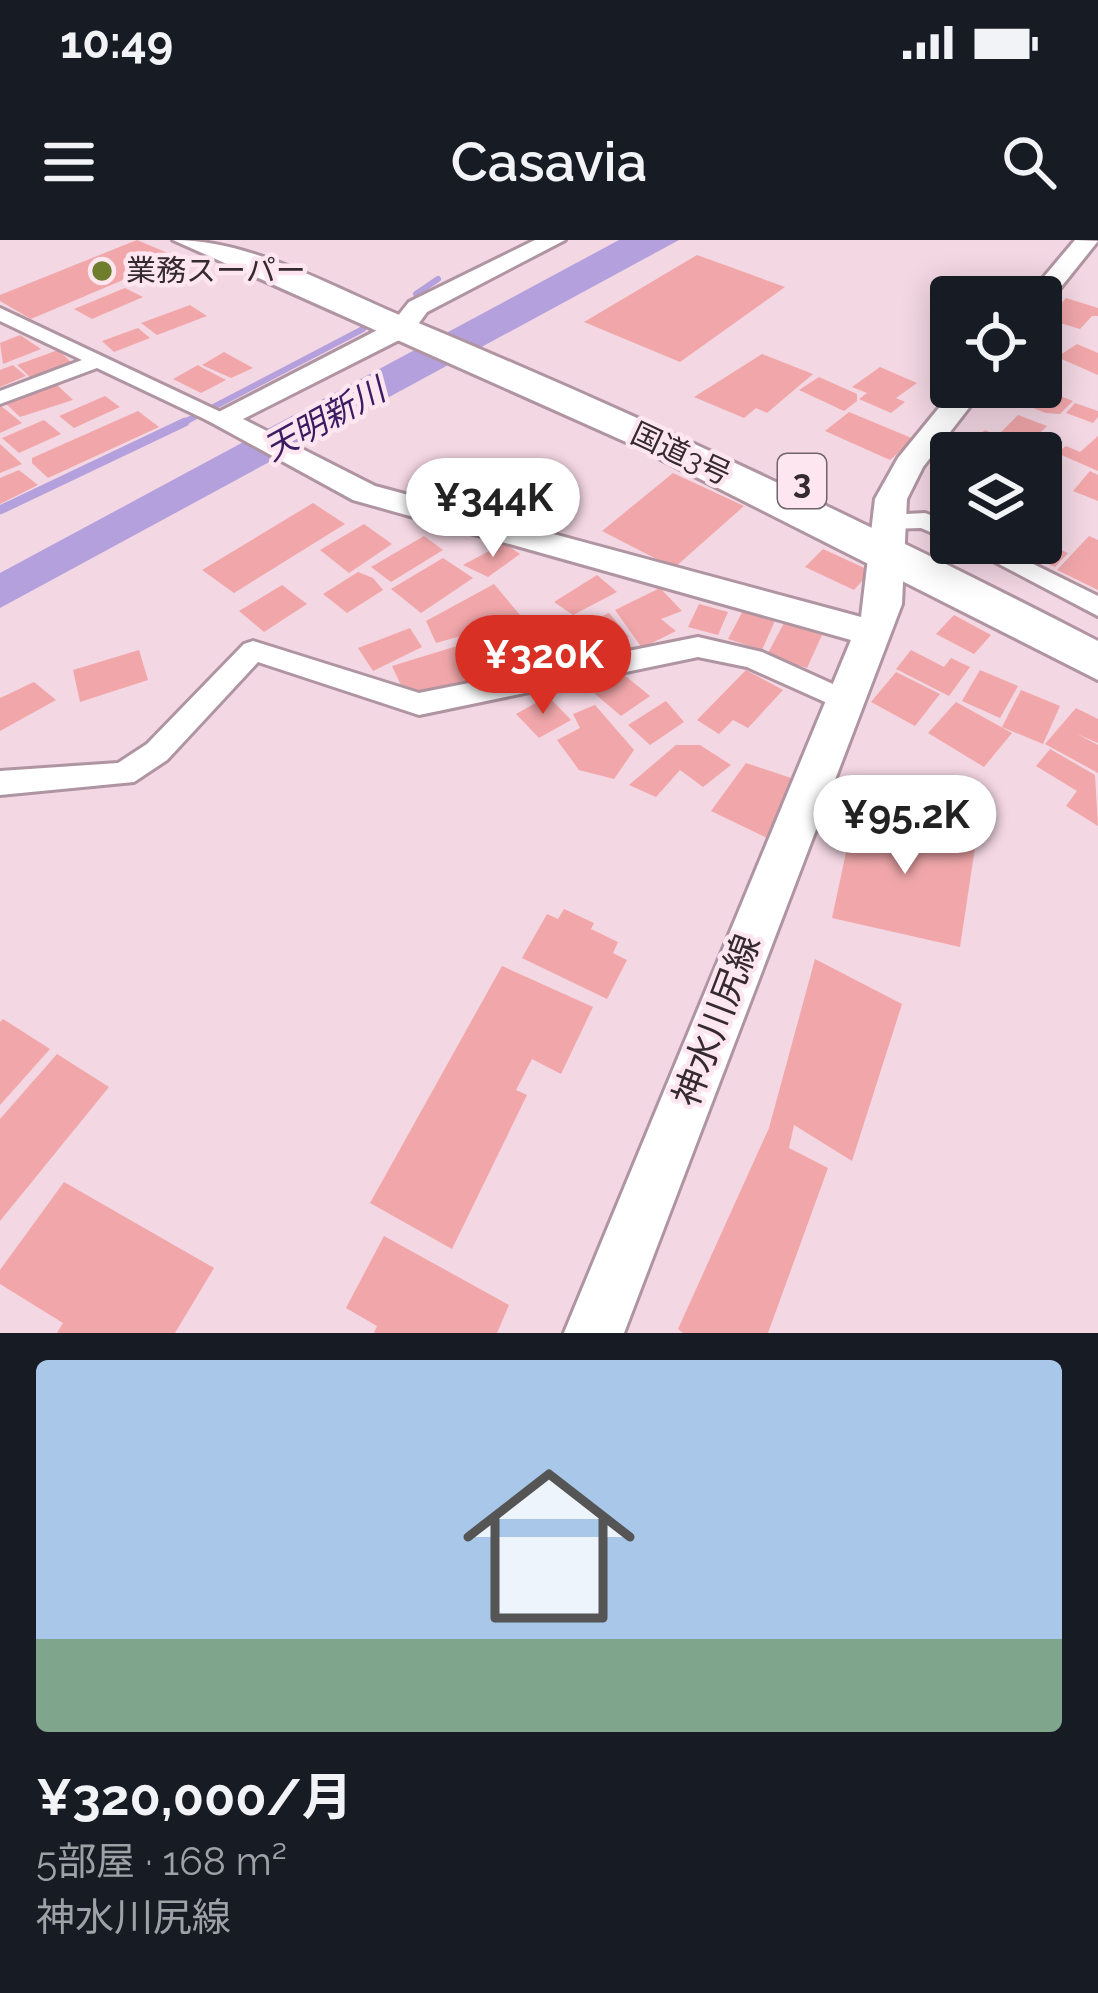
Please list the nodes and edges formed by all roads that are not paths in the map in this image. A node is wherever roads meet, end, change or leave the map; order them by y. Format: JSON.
{"nodes":[{"id":1,"x":188,"y":240,"type":"edge"},
{"id":2,"x":232,"y":240,"type":"edge"},
{"id":3,"x":553,"y":240,"type":"edge"},
{"id":4,"x":1087,"y":240,"type":"edge"},
{"id":5,"x":1057,"y":276,"type":"edge"},
{"id":6,"x":0,"y":314,"type":"edge"},
{"id":7,"x":424,"y":323,"type":"junction"},
{"id":8,"x":98,"y":361,"type":"junction"},
{"id":9,"x":0,"y":398,"type":"edge"},
{"id":10,"x":955,"y":408,"type":"edge"},
{"id":11,"x":234,"y":426,"type":"junction"},
{"id":12,"x":930,"y":522,"type":"edge"},
{"id":13,"x":888,"y":538,"type":"junction"},
{"id":14,"x":1013,"y":564,"type":"edge"},
{"id":15,"x":1098,"y":607,"type":"edge"},
{"id":16,"x":1098,"y":632,"type":"edge"},
{"id":17,"x":873,"y":633,"type":"junction"},
{"id":18,"x":1098,"y":662,"type":"edge"},
{"id":19,"x":845,"y":701,"type":"junction"},
{"id":20,"x":0,"y":782,"type":"edge"},
{"id":21,"x":593,"y":1333,"type":"edge"}],
"edges":[{"from":1,"to":7,"type":"highway","name":"国道3号","number":"3"},
{"from":2,"to":7,"type":"highway","name":"国道3号","number":"3"},
{"from":3,"to":7,"type":"main road"},
{"from":4,"to":5,"type":"main road"},
{"from":6,"to":8,"type":"street"},
{"from":7,"to":11,"type":"main road"},
{"from":7,"to":13,"type":"highway","name":"国道3号","number":"3"},
{"from":8,"to":9,"type":"street"},
{"from":8,"to":11,"type":"street"},
{"from":10,"to":13,"type":"main road","name":"神水川尻線"},
{"from":11,"to":17,"type":"main road"},
{"from":12,"to":13,"type":"street"},
{"from":13,"to":16,"type":"highway","name":"国道3号","number":"3"},
{"from":13,"to":17,"type":"main road","name":"神水川尻線"},
{"from":13,"to":18,"type":"highway","name":"国道3号","number":"3"},
{"from":14,"to":15,"type":"street"},
{"from":17,"to":19,"type":"main road","name":"神水川尻線"},
{"from":19,"to":20,"type":"street"},
{"from":19,"to":21,"type":"main road","name":"神水川尻線"}]}
